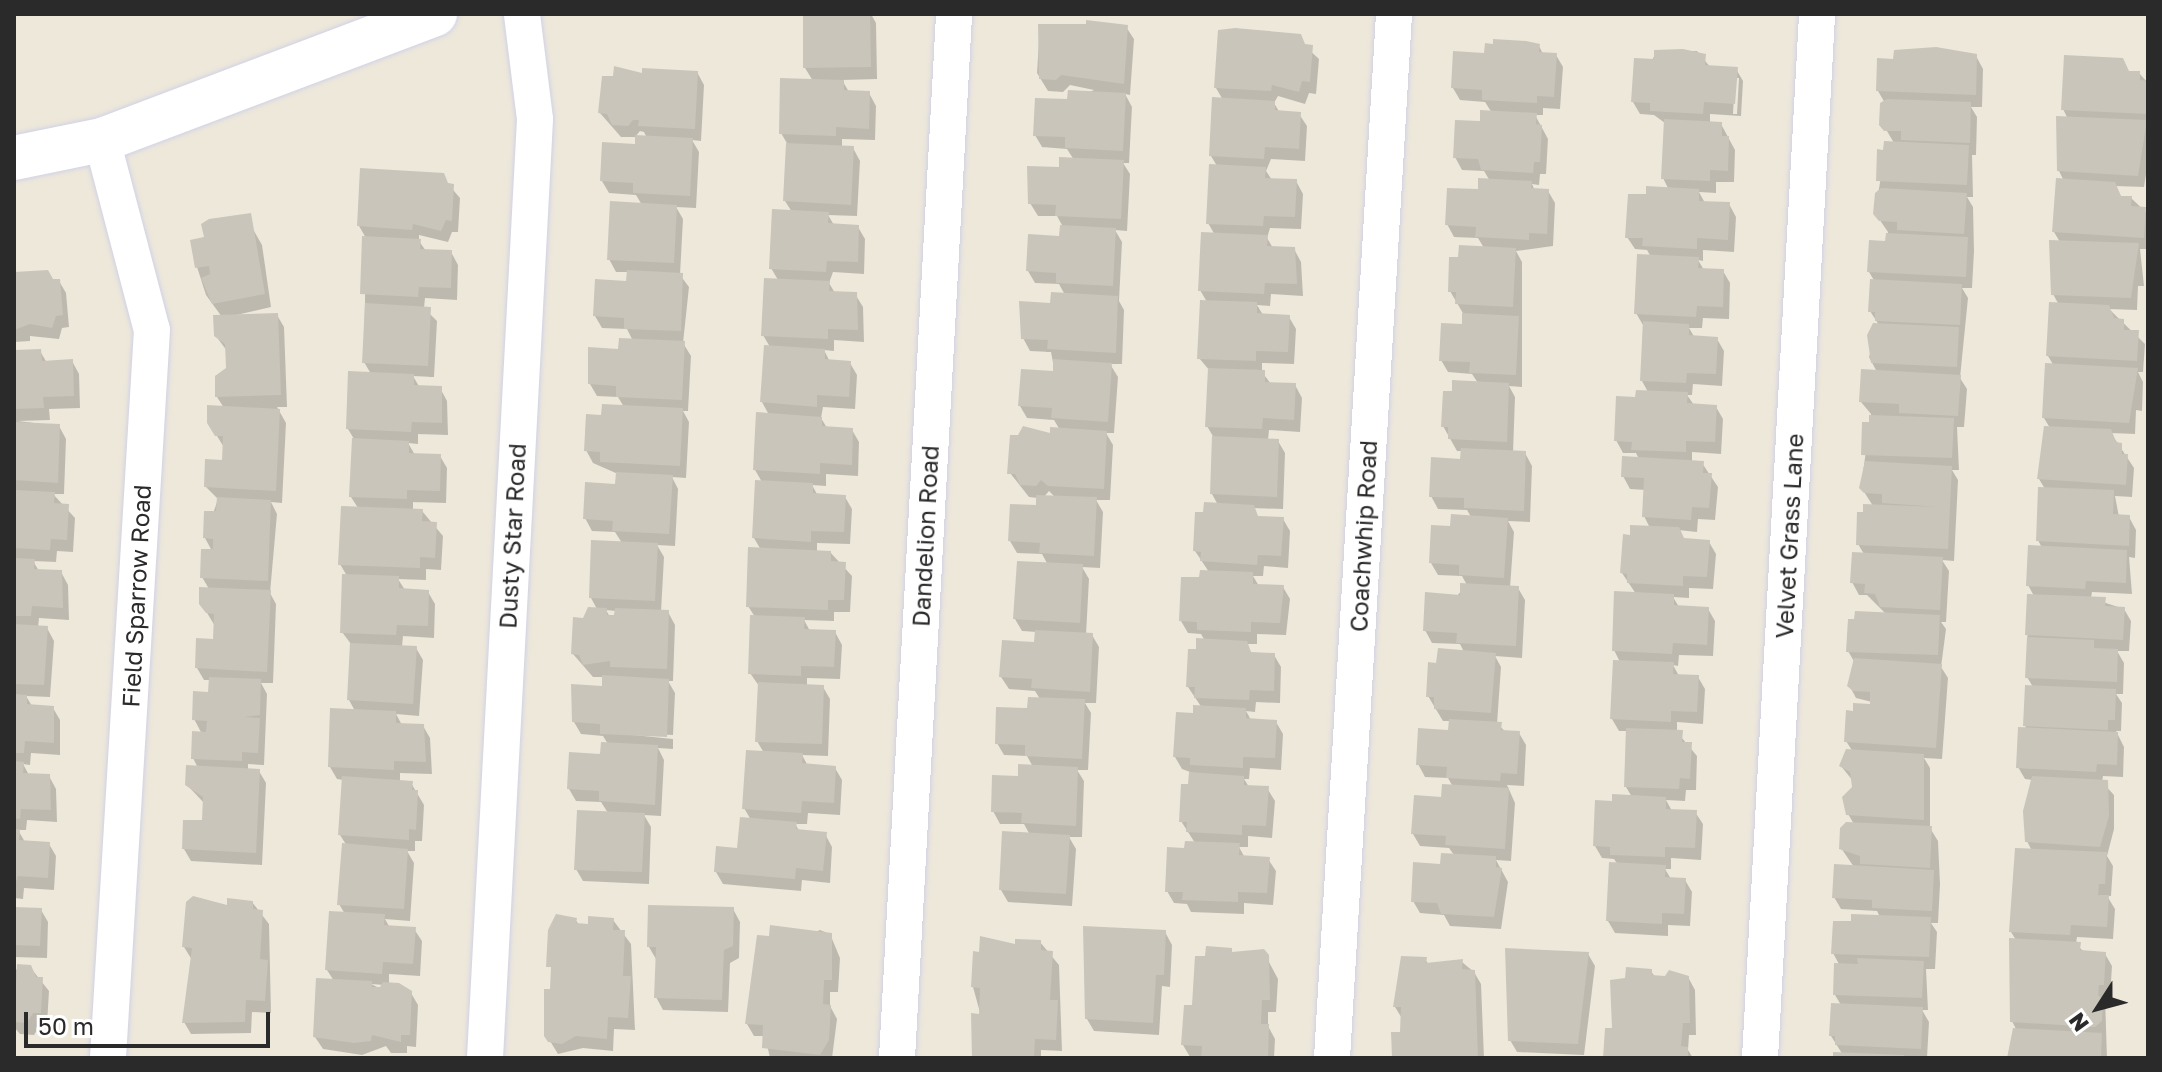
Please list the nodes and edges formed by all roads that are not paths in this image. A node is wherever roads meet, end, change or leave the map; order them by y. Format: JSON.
{"nodes":[{"id":1,"x":435,"y":14,"type":"edge"},
{"id":2,"x":522,"y":14,"type":"edge"},
{"id":3,"x":954,"y":14,"type":"edge"},
{"id":4,"x":1394,"y":14,"type":"edge"},
{"id":5,"x":1817,"y":14,"type":"edge"},
{"id":6,"x":102,"y":140,"type":"junction"},
{"id":7,"x":14,"y":158,"type":"edge"},
{"id":8,"x":108,"y":1058,"type":"edge"},
{"id":9,"x":485,"y":1058,"type":"edge"},
{"id":10,"x":897,"y":1058,"type":"edge"},
{"id":11,"x":1332,"y":1058,"type":"edge"},
{"id":12,"x":1760,"y":1058,"type":"edge"}],
"edges":[{"from":1,"to":6,"type":"street"},
{"from":2,"to":9,"type":"street","name":"Dusty Star Road"},
{"from":3,"to":10,"type":"street","name":"Dandelion Road"},
{"from":4,"to":11,"type":"street","name":"Coachwhip Road"},
{"from":5,"to":12,"type":"street","name":"Velvet Grass Lane"},
{"from":6,"to":7,"type":"street"},
{"from":6,"to":8,"type":"street","name":"Field Sparrow Road"}]}
